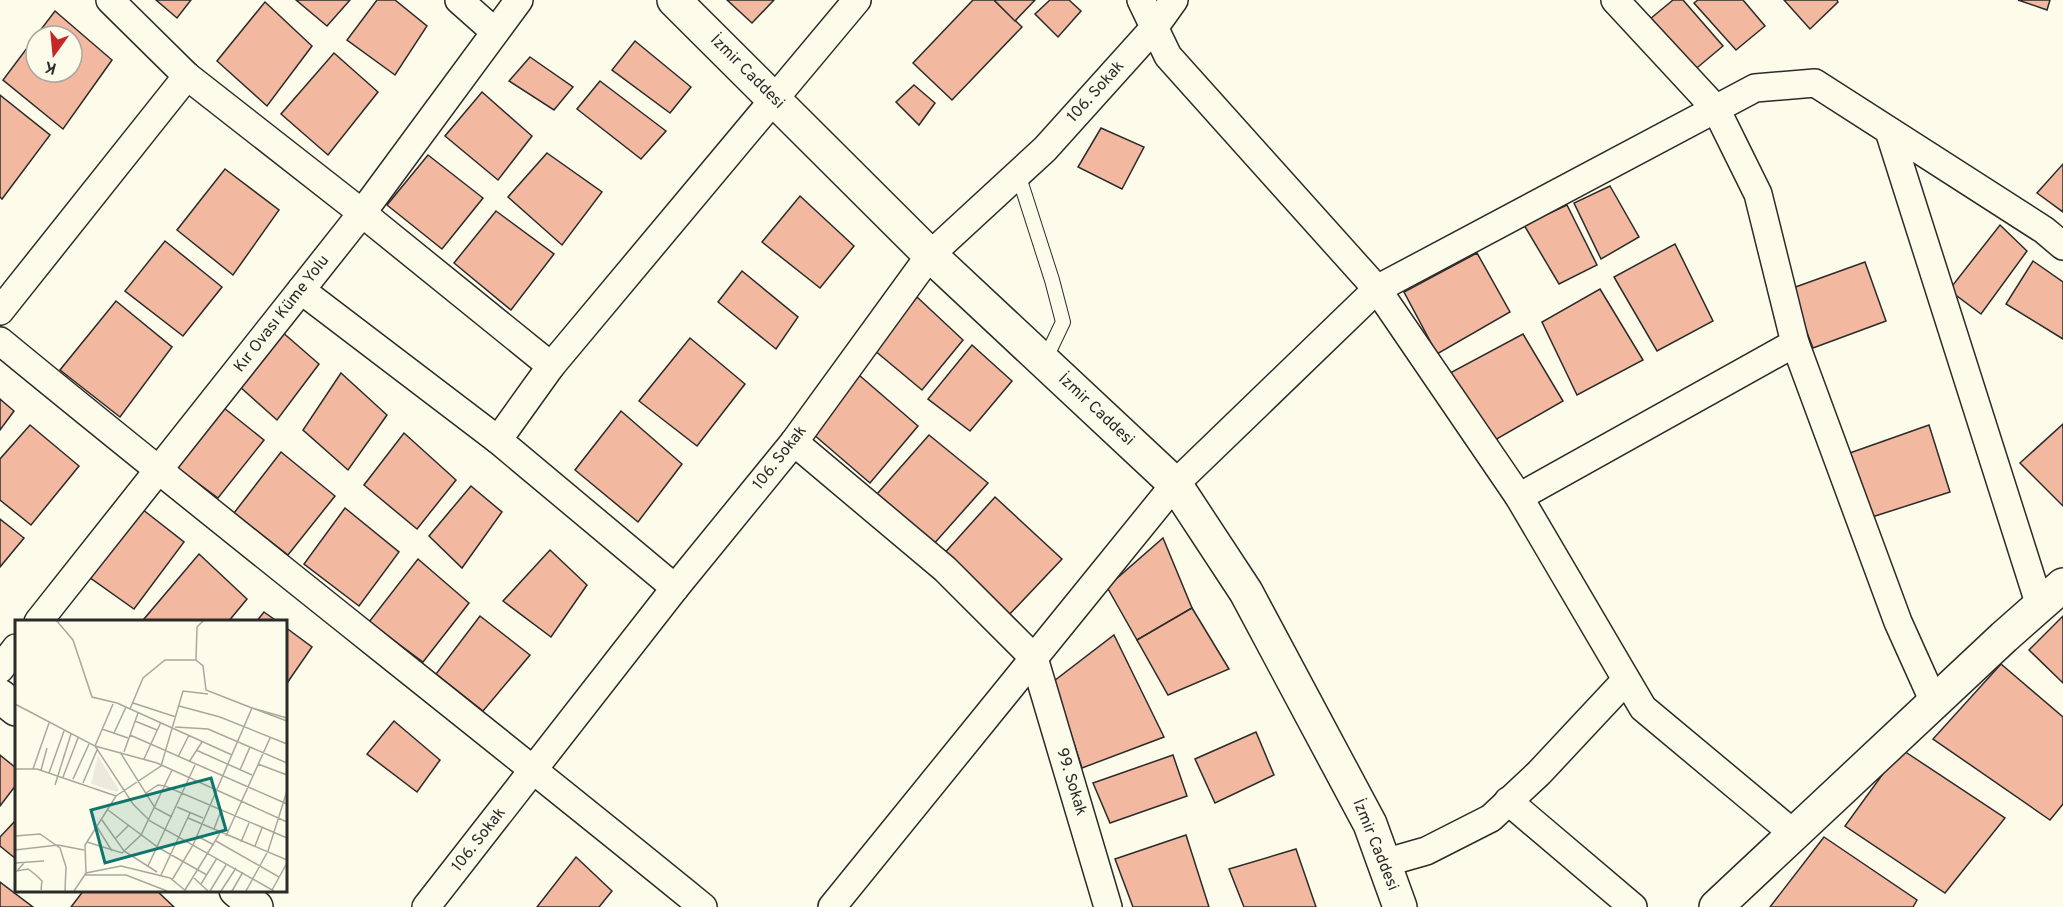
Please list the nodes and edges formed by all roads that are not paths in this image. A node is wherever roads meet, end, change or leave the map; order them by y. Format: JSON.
{"nodes":[{"id":1,"x":110,"y":0,"type":"edge"},
{"id":2,"x":459,"y":0,"type":"edge"},
{"id":3,"x":519,"y":0,"type":"edge"},
{"id":4,"x":674,"y":0,"type":"edge"},
{"id":5,"x":857,"y":0,"type":"edge"},
{"id":6,"x":1141,"y":0,"type":"edge"},
{"id":7,"x":1174,"y":0,"type":"edge"},
{"id":8,"x":1616,"y":0,"type":"edge"},
{"id":9,"x":1154,"y":28,"type":"junction"},
{"id":10,"x":495,"y":32,"type":"junction"},
{"id":11,"x":187,"y":76,"type":"junction"},
{"id":12,"x":773,"y":99,"type":"junction"},
{"id":13,"x":1716,"y":109,"type":"junction"},
{"id":14,"x":1889,"y":131,"type":"junction"},
{"id":15,"x":1017,"y":174,"type":"junction"},
{"id":16,"x":362,"y":213,"type":"junction"},
{"id":17,"x":2063,"y":246,"type":"edge"},
{"id":18,"x":930,"y":255,"type":"junction"},
{"id":19,"x":1377,"y":289,"type":"junction"},
{"id":20,"x":302,"y":290,"type":"junction"},
{"id":21,"x":0,"y":311,"type":"edge"},
{"id":22,"x":0,"y":341,"type":"edge"},
{"id":23,"x":1795,"y":343,"type":"junction"},
{"id":24,"x":1044,"y":362,"type":"junction"},
{"id":25,"x":551,"y":366,"type":"junction"},
{"id":26,"x":498,"y":440,"type":"junction"},
{"id":27,"x":794,"y":442,"type":"junction"},
{"id":28,"x":158,"y":471,"type":"junction"},
{"id":29,"x":1175,"y":484,"type":"junction"},
{"id":30,"x":1518,"y":497,"type":"junction"},
{"id":31,"x":675,"y":588,"type":"junction"},
{"id":32,"x":2051,"y":595,"type":"edge"},
{"id":33,"x":40,"y":620,"type":"edge"},
{"id":34,"x":15,"y":649,"type":"edge"},
{"id":35,"x":1034,"y":658,"type":"junction"},
{"id":36,"x":0,"y":669,"type":"edge"},
{"id":37,"x":1626,"y":680,"type":"junction"},
{"id":38,"x":0,"y":696,"type":"edge"},
{"id":39,"x":1934,"y":702,"type":"junction"},
{"id":40,"x":15,"y":708,"type":"edge"},
{"id":41,"x":534,"y":769,"type":"junction"},
{"id":42,"x":1508,"y":801,"type":"junction"},
{"id":43,"x":1794,"y":834,"type":"junction"},
{"id":44,"x":1384,"y":863,"type":"junction"},
{"id":45,"x":237,"y":892,"type":"edge"},
{"id":46,"x":256,"y":907,"type":"edge"},
{"id":47,"x":426,"y":907,"type":"edge"},
{"id":48,"x":704,"y":907,"type":"edge"},
{"id":49,"x":832,"y":907,"type":"edge"},
{"id":50,"x":1108,"y":907,"type":"edge"},
{"id":51,"x":1400,"y":907,"type":"edge"},
{"id":52,"x":1633,"y":907,"type":"edge"},
{"id":53,"x":1716,"y":907,"type":"edge"}],
"edges":[{"from":1,"to":11,"type":"street"},
{"from":2,"to":10,"type":"street"},
{"from":3,"to":10,"type":"street","name":"Kır Ovası Küme Yolu"},
{"from":4,"to":12,"type":"main road","name":"İzmir Caddesi"},
{"from":5,"to":12,"type":"street"},
{"from":6,"to":9,"type":"street"},
{"from":7,"to":9,"type":"street","name":"106. Sokak"},
{"from":8,"to":13,"type":"street"},
{"from":9,"to":15,"type":"street","name":"106. Sokak"},
{"from":9,"to":19,"type":"street"},
{"from":10,"to":16,"type":"street","name":"Kır Ovası Küme Yolu"},
{"from":11,"to":16,"type":"street"},
{"from":11,"to":21,"type":"street"},
{"from":12,"to":18,"type":"main road","name":"İzmir Caddesi"},
{"from":12,"to":25,"type":"street"},
{"from":13,"to":14,"type":"street"},
{"from":13,"to":19,"type":"street"},
{"from":13,"to":23,"type":"street"},
{"from":14,"to":17,"type":"street"},
{"from":14,"to":32,"type":"street"},
{"from":15,"to":18,"type":"street","name":"106. Sokak"},
{"from":15,"to":24,"type":"lane"},
{"from":16,"to":20,"type":"street","name":"Kır Ovası Küme Yolu"},
{"from":16,"to":25,"type":"street"},
{"from":18,"to":24,"type":"main road","name":"İzmir Caddesi"},
{"from":18,"to":27,"type":"street","name":"106. Sokak"},
{"from":19,"to":29,"type":"street"},
{"from":19,"to":30,"type":"street"},
{"from":20,"to":26,"type":"street"},
{"from":20,"to":28,"type":"street","name":"Kır Ovası Küme Yolu"},
{"from":22,"to":28,"type":"street"},
{"from":23,"to":30,"type":"street"},
{"from":23,"to":39,"type":"street"},
{"from":24,"to":29,"type":"main road","name":"İzmir Caddesi"},
{"from":25,"to":26,"type":"street"},
{"from":26,"to":31,"type":"street"},
{"from":27,"to":31,"type":"street","name":"106. Sokak"},
{"from":27,"to":35,"type":"street"},
{"from":28,"to":33,"type":"street","name":"Kır Ovası Küme Yolu"},
{"from":28,"to":41,"type":"street"},
{"from":29,"to":35,"type":"street"},
{"from":29,"to":44,"type":"main road","name":"İzmir Caddesi"},
{"from":30,"to":37,"type":"street"},
{"from":31,"to":41,"type":"street","name":"106. Sokak"},
{"from":32,"to":39,"type":"main road"},
{"from":34,"to":36,"type":"street"},
{"from":35,"to":49,"type":"street"},
{"from":35,"to":50,"type":"street","name":"99. Sokak"},
{"from":37,"to":42,"type":"street"},
{"from":37,"to":43,"type":"street"},
{"from":38,"to":40,"type":"main road"},
{"from":39,"to":43,"type":"main road"},
{"from":41,"to":47,"type":"street","name":"106. Sokak"},
{"from":41,"to":48,"type":"street"},
{"from":42,"to":44,"type":"street"},
{"from":42,"to":52,"type":"street"},
{"from":43,"to":53,"type":"main road"},
{"from":44,"to":51,"type":"main road","name":"İzmir Caddesi"},
{"from":45,"to":46,"type":"main road"}]}
